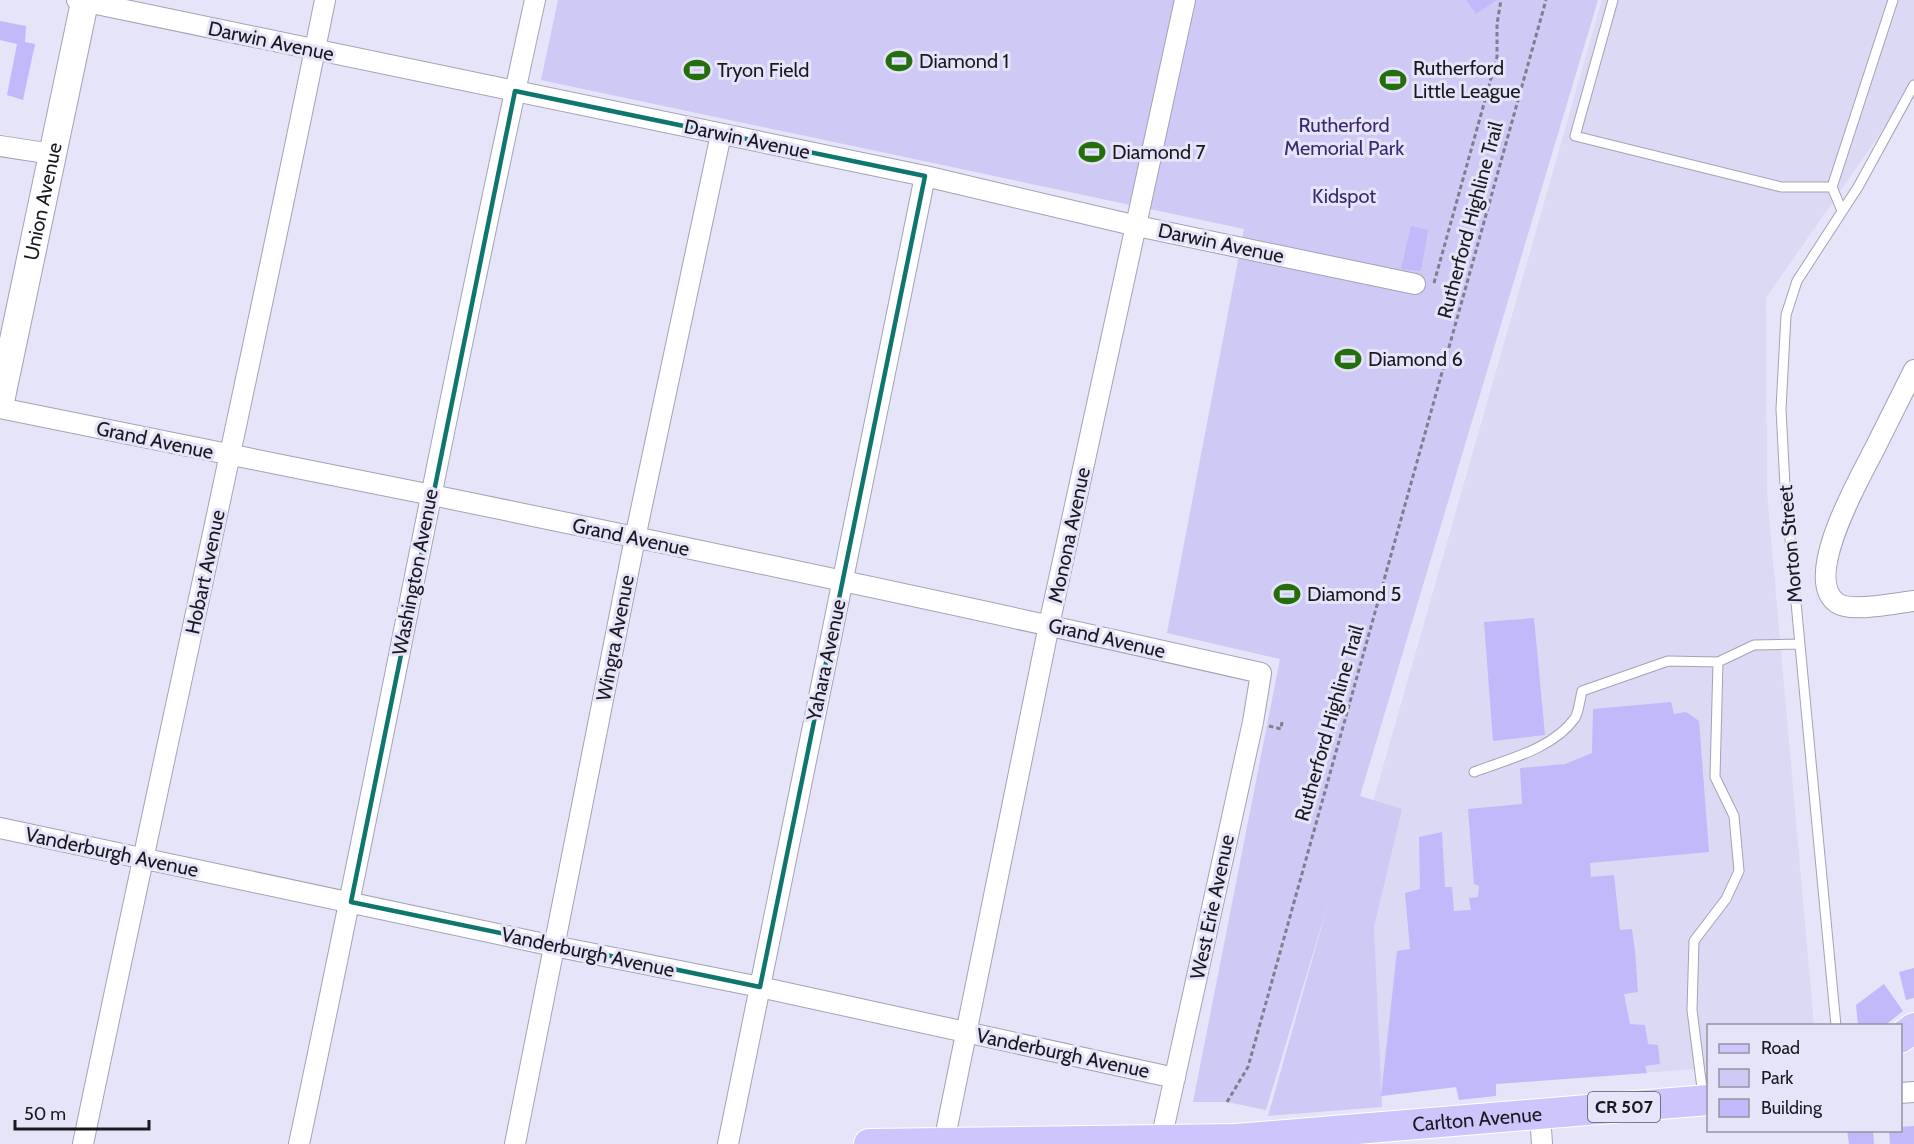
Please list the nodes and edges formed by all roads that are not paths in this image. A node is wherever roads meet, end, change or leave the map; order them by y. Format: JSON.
{"nodes":[{"id":1,"x":82,"y":0,"type":"edge"},
{"id":2,"x":325,"y":0,"type":"edge"},
{"id":3,"x":535,"y":0,"type":"edge"},
{"id":4,"x":1185,"y":0,"type":"edge"},
{"id":5,"x":1613,"y":0,"type":"edge"},
{"id":6,"x":1893,"y":0,"type":"edge"},
{"id":7,"x":315,"y":50,"type":"junction"},
{"id":8,"x":1912,"y":89,"type":"edge"},
{"id":9,"x":515,"y":91,"type":"junction"},
{"id":10,"x":721,"y":134,"type":"junction"},
{"id":11,"x":0,"y":146,"type":"edge"},
{"id":12,"x":52,"y":154,"type":"junction"},
{"id":13,"x":925,"y":177,"type":"junction"},
{"id":14,"x":1832,"y":187,"type":"junction"},
{"id":15,"x":1842,"y":211,"type":"junction"},
{"id":16,"x":1137,"y":226,"type":"junction"},
{"id":17,"x":1415,"y":284,"type":"road end"},
{"id":18,"x":1914,"y":370,"type":"edge"},
{"id":19,"x":0,"y":406,"type":"edge"},
{"id":20,"x":230,"y":456,"type":"junction"},
{"id":21,"x":430,"y":495,"type":"junction"},
{"id":22,"x":635,"y":538,"type":"junction"},
{"id":23,"x":842,"y":581,"type":"junction"},
{"id":24,"x":1914,"y":601,"type":"edge"},
{"id":25,"x":1049,"y":625,"type":"junction"},
{"id":26,"x":1799,"y":644,"type":"junction"},
{"id":27,"x":1718,"y":662,"type":"junction"},
{"id":28,"x":1261,"y":673,"type":"joint"},
{"id":29,"x":1474,"y":772,"type":"dead end"},
{"id":30,"x":0,"y":828,"type":"edge"},
{"id":31,"x":142,"y":858,"type":"junction"},
{"id":32,"x":351,"y":902,"type":"junction"},
{"id":33,"x":554,"y":946,"type":"junction"},
{"id":34,"x":760,"y":987,"type":"junction"},
{"id":35,"x":1836,"y":1024,"type":"edge"},
{"id":36,"x":967,"y":1032,"type":"junction"},
{"id":37,"x":1175,"y":1078,"type":"junction"},
{"id":38,"x":1706,"y":1101,"type":"edge"},
{"id":39,"x":1540,"y":1114,"type":"junction"},
{"id":40,"x":1161,"y":1140,"type":"junction"},
{"id":41,"x":944,"y":1142,"type":"junction"},
{"id":42,"x":83,"y":1144,"type":"edge"},
{"id":43,"x":299,"y":1144,"type":"edge"},
{"id":44,"x":515,"y":1144,"type":"edge"},
{"id":45,"x":728,"y":1144,"type":"edge"},
{"id":46,"x":869,"y":1144,"type":"edge"},
{"id":47,"x":1542,"y":1144,"type":"edge"}],
"edges":[{"from":1,"to":7,"type":"street","name":"Darwin Avenue"},
{"from":1,"to":12,"type":"main road","name":"Union Avenue"},
{"from":2,"to":7,"type":"street","name":"Hobart Avenue"},
{"from":3,"to":9,"type":"street","name":"Washington Avenue"},
{"from":4,"to":16,"type":"street","name":"Monona Avenue"},
{"from":5,"to":14,"type":"lane"},
{"from":6,"to":14,"type":"lane"},
{"from":7,"to":9,"type":"street","name":"Darwin Avenue"},
{"from":7,"to":20,"type":"street","name":"Hobart Avenue"},
{"from":8,"to":15,"type":"lane","name":"Morton Street"},
{"from":9,"to":10,"type":"street","name":"Darwin Avenue"},
{"from":9,"to":21,"type":"street","name":"Washington Avenue"},
{"from":10,"to":13,"type":"street","name":"Darwin Avenue"},
{"from":10,"to":22,"type":"street","name":"Wingra Avenue"},
{"from":11,"to":12,"type":"street"},
{"from":12,"to":19,"type":"main road","name":"Union Avenue"},
{"from":13,"to":16,"type":"street","name":"Darwin Avenue"},
{"from":13,"to":23,"type":"street","name":"Yahara Avenue"},
{"from":14,"to":15,"type":"lane"},
{"from":15,"to":26,"type":"lane","name":"Morton Street"},
{"from":16,"to":17,"type":"street","name":"Darwin Avenue"},
{"from":16,"to":25,"type":"street","name":"Monona Avenue"},
{"from":18,"to":24,"type":"street","name":"Morton Street"},
{"from":19,"to":20,"type":"street","name":"Grand Avenue"},
{"from":20,"to":21,"type":"street","name":"Grand Avenue"},
{"from":20,"to":31,"type":"street","name":"Hobart Avenue"},
{"from":21,"to":22,"type":"street","name":"Grand Avenue"},
{"from":21,"to":32,"type":"street","name":"Washington Avenue"},
{"from":22,"to":23,"type":"street","name":"Grand Avenue"},
{"from":22,"to":33,"type":"street","name":"Wingra Avenue"},
{"from":23,"to":25,"type":"street","name":"Grand Avenue"},
{"from":23,"to":34,"type":"street","name":"Yahara Avenue"},
{"from":25,"to":28,"type":"street","name":"Grand Avenue"},
{"from":25,"to":36,"type":"street","name":"Monona Avenue"},
{"from":26,"to":27,"type":"lane"},
{"from":26,"to":35,"type":"lane","name":"Morton Street"},
{"from":27,"to":29,"type":"lane"},
{"from":27,"to":38,"type":"lane"},
{"from":28,"to":37,"type":"street","name":"West Erie Avenue"},
{"from":30,"to":31,"type":"street","name":"Vanderburgh Avenue"},
{"from":31,"to":32,"type":"street","name":"Vanderburgh Avenue"},
{"from":31,"to":42,"type":"street","name":"Hobart Avenue"},
{"from":32,"to":33,"type":"street","name":"Vanderburgh Avenue"},
{"from":32,"to":43,"type":"street","name":"Washington Avenue"},
{"from":33,"to":34,"type":"street","name":"Vanderburgh Avenue"},
{"from":33,"to":44,"type":"street","name":"Wingra Avenue"},
{"from":34,"to":36,"type":"street","name":"Vanderburgh Avenue"},
{"from":34,"to":45,"type":"street","name":"Yahara Avenue"},
{"from":36,"to":37,"type":"street","name":"Vanderburgh Avenue"},
{"from":36,"to":41,"type":"street","name":"Monona Avenue"},
{"from":37,"to":40,"type":"street","name":"West Erie Avenue"},
{"from":38,"to":39,"type":"main road","name":"Carlton Avenue","number":"CR 507"},
{"from":39,"to":40,"type":"main road","name":"Carlton Avenue","number":"CR 507"},
{"from":39,"to":47,"type":"street"},
{"from":40,"to":41,"type":"main road","number":"CR 507"},
{"from":41,"to":46,"type":"main road","number":"CR 507"}]}
